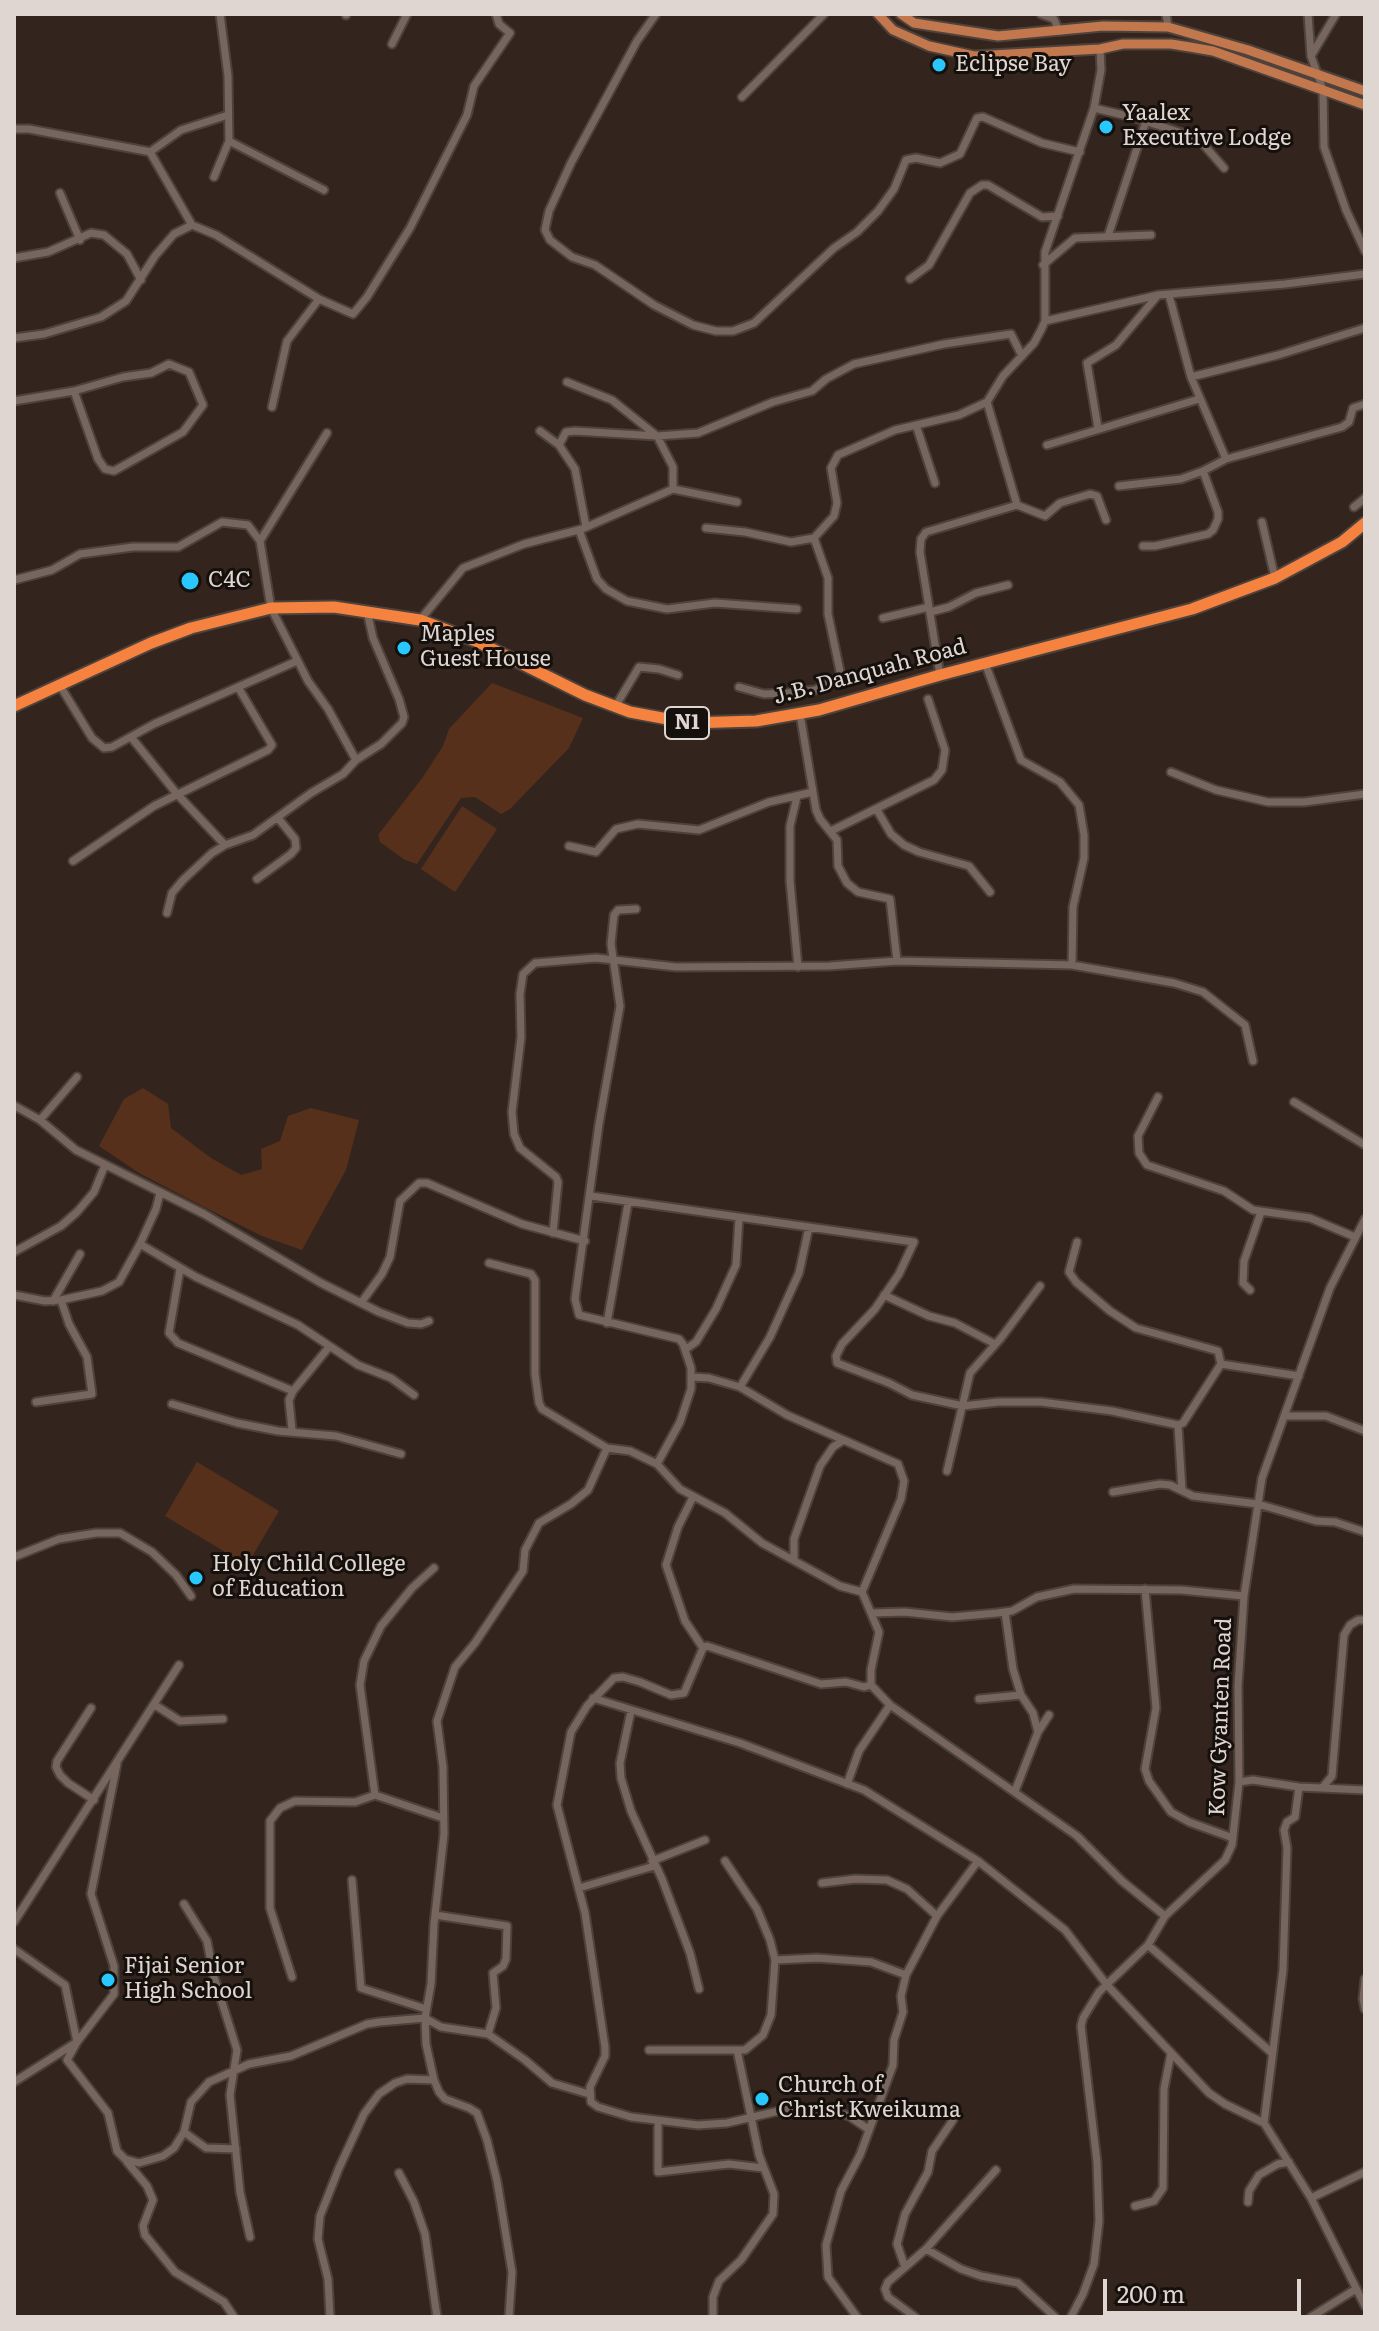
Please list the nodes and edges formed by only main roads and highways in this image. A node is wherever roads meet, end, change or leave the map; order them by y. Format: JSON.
{"nodes":[{"id":1,"x":878,"y":14,"type":"edge"},
{"id":2,"x":901,"y":14,"type":"edge"},
{"id":3,"x":1365,"y":91,"type":"edge"},
{"id":4,"x":1365,"y":105,"type":"edge"},
{"id":5,"x":1365,"y":523,"type":"edge"},
{"id":6,"x":14,"y":706,"type":"edge"}],
"edges":[{"from":1,"to":4,"type":"main road"},
{"from":2,"to":3,"type":"main road"},
{"from":5,"to":6,"type":"highway","name":"J.B. Danquah Road","number":"N1"}]}
